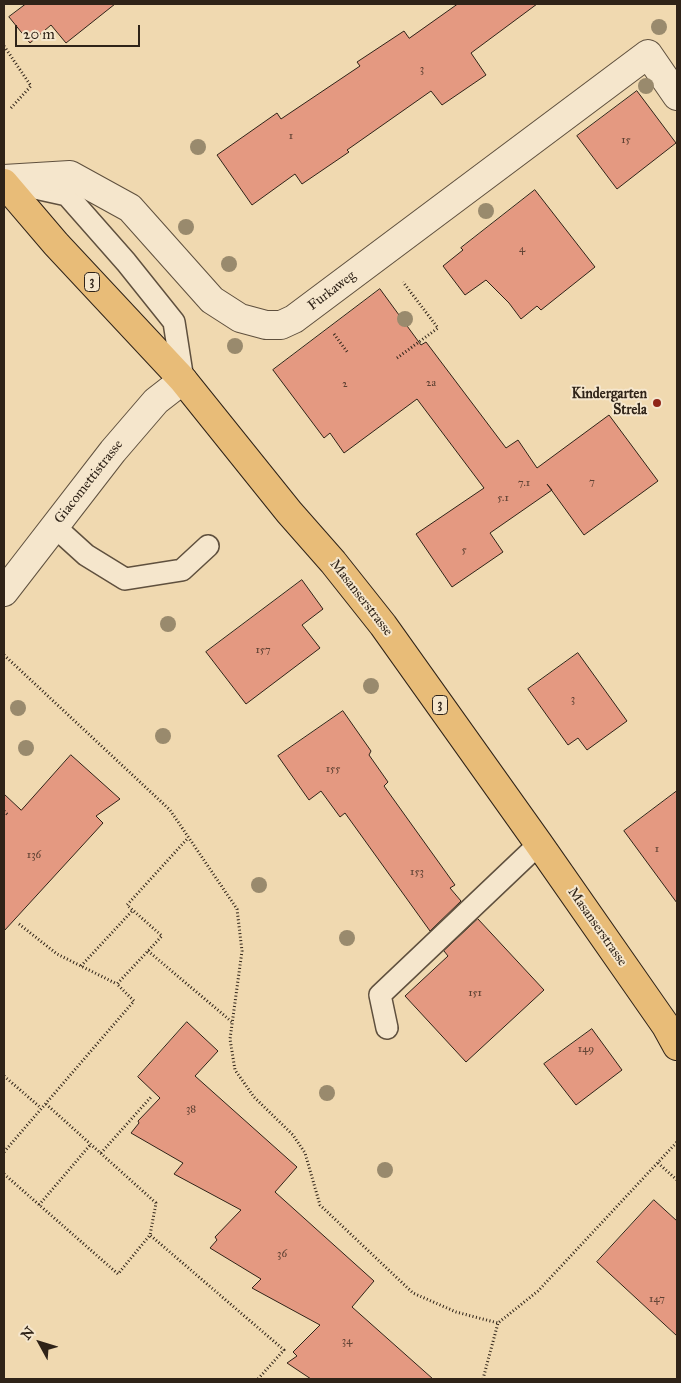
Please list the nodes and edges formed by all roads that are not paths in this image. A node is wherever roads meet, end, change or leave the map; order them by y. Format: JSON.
{"nodes":[{"id":1,"x":677,"y":96,"type":"edge"},
{"id":2,"x":4,"y":181,"type":"edge"},
{"id":3,"x":183,"y":380,"type":"junction"},
{"id":4,"x":54,"y":526,"type":"junction"},
{"id":5,"x":208,"y":546,"type":"dead end"},
{"id":6,"x":4,"y":592,"type":"edge"},
{"id":7,"x":539,"y":844,"type":"junction"},
{"id":8,"x":387,"y":1028,"type":"dead end"},
{"id":9,"x":677,"y":1046,"type":"edge"}],
"edges":[{"from":1,"to":2,"type":"street","name":"Furkaweg"},
{"from":2,"to":3,"type":"main road","name":"Masanserstrasse","number":"3"},
{"from":2,"to":3,"type":"lane"},
{"from":3,"to":4,"type":"street","name":"Giacomettistrasse"},
{"from":3,"to":7,"type":"main road","name":"Masanserstrasse","number":"3"},
{"from":4,"to":5,"type":"lane"},
{"from":4,"to":6,"type":"street","name":"Giacomettistrasse"},
{"from":7,"to":8,"type":"lane"},
{"from":7,"to":9,"type":"main road","name":"Masanserstrasse","number":"3"}]}
